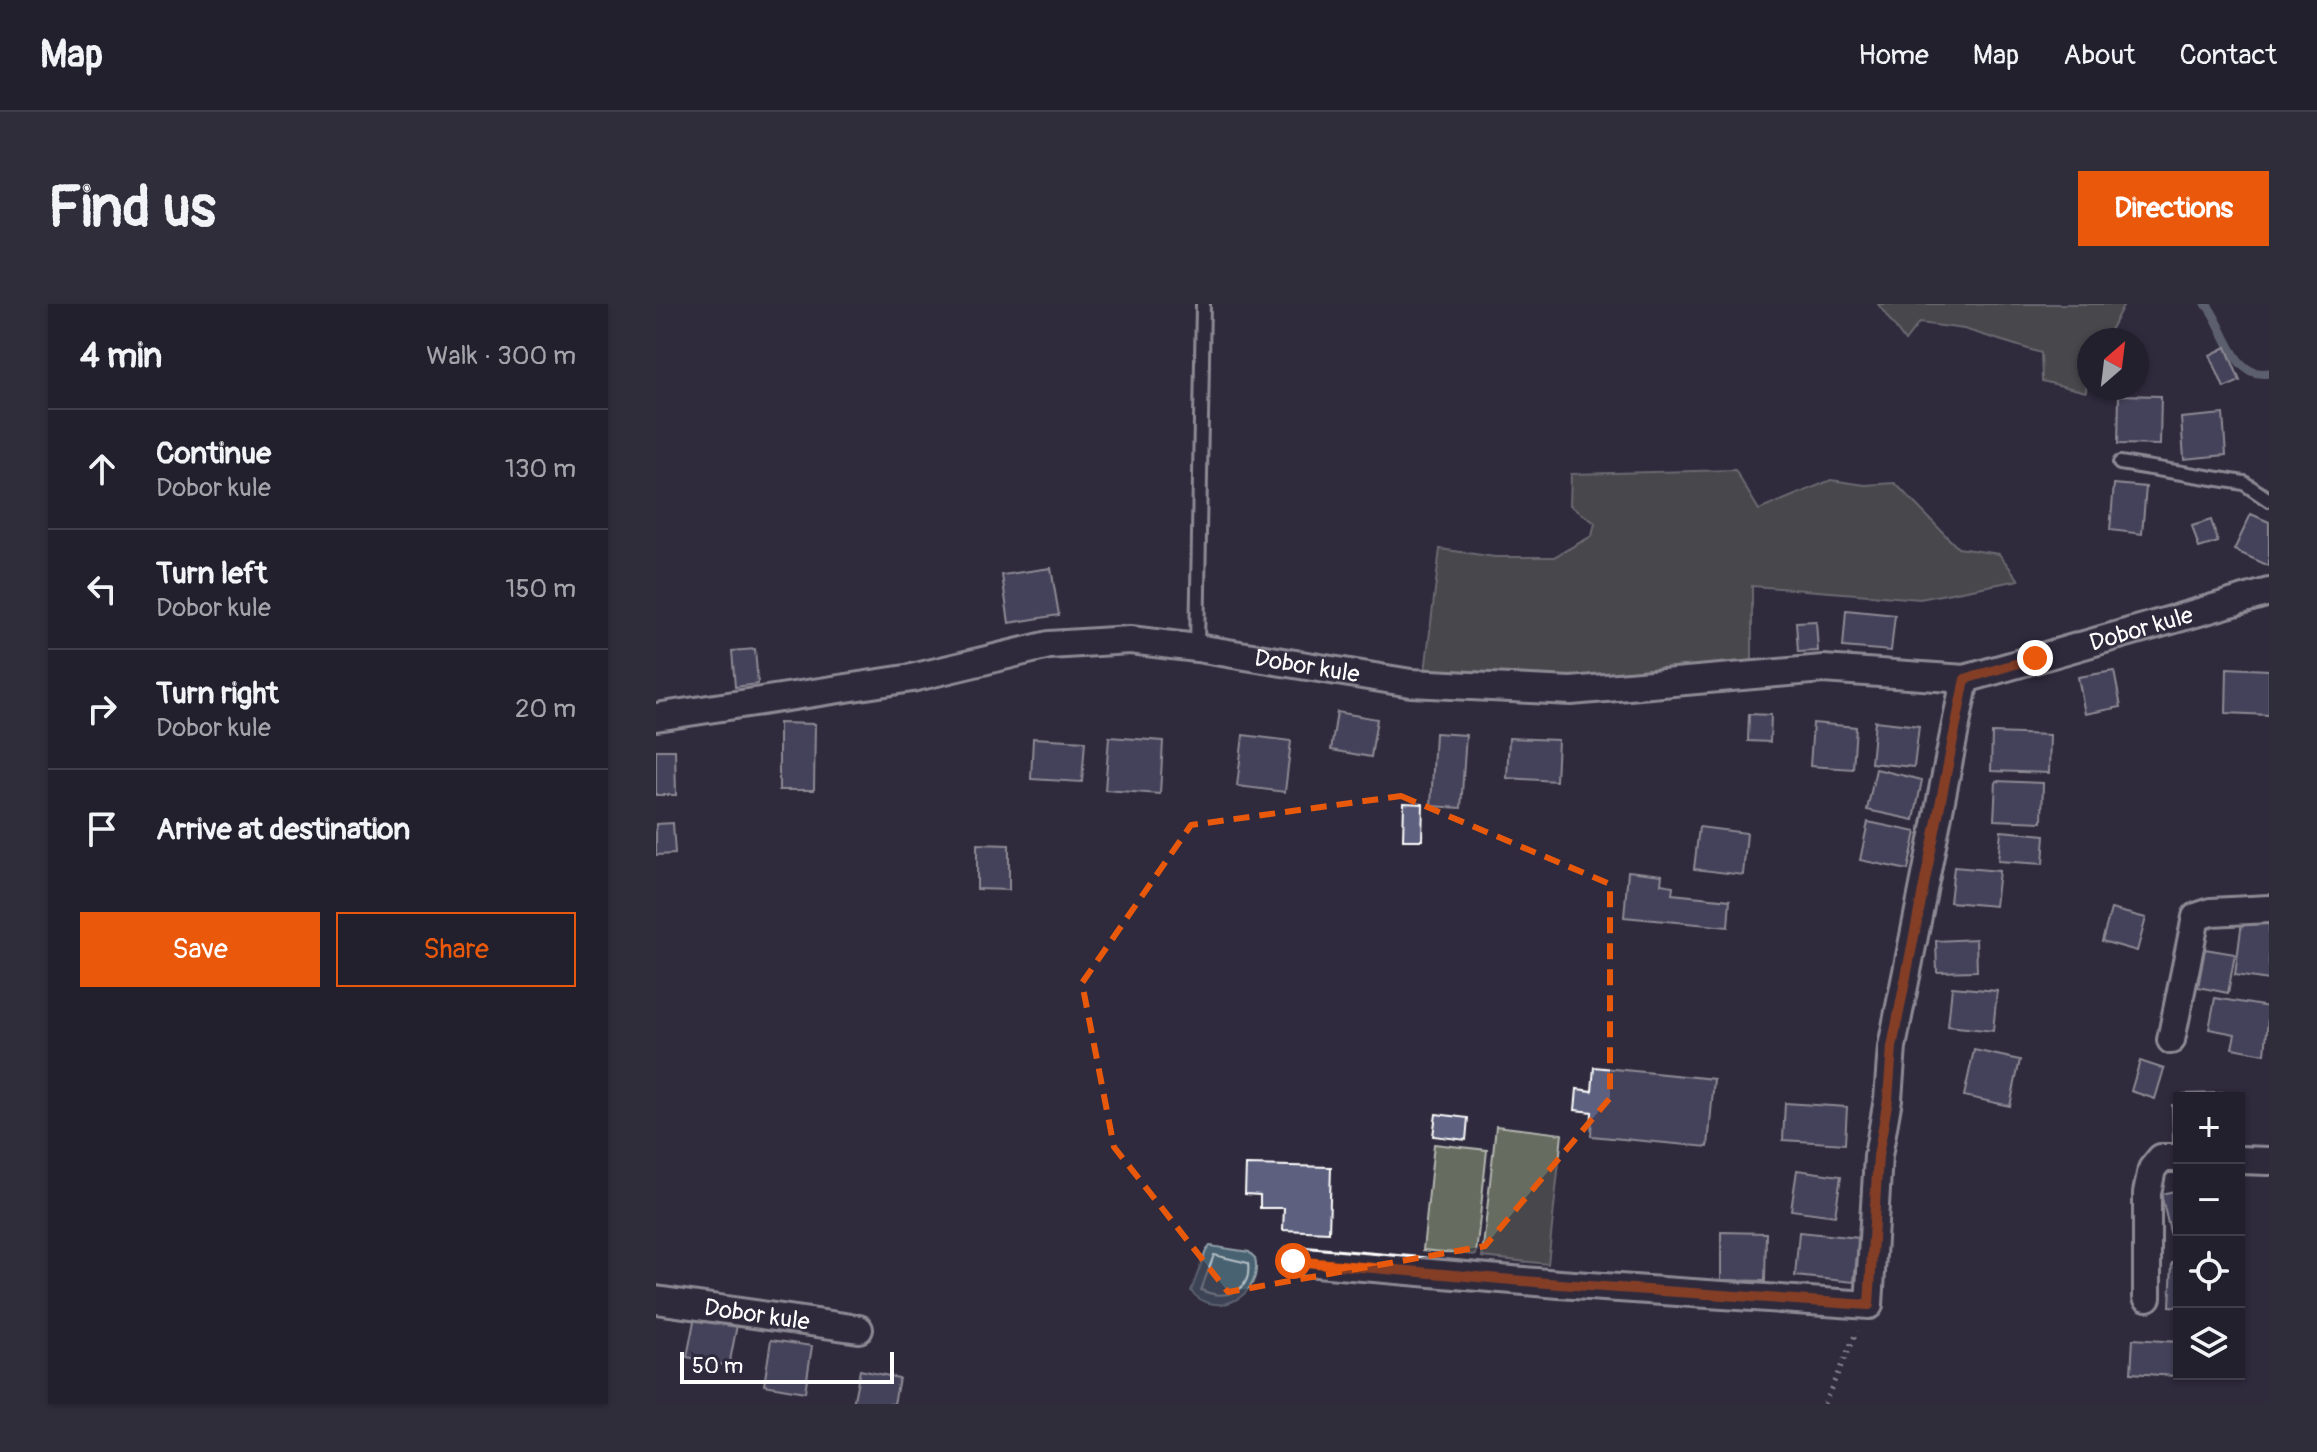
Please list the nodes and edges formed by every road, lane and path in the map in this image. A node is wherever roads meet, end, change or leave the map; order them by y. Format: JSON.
{"nodes":[{"id":1,"x":1203,"y":304,"type":"edge"},
{"id":2,"x":2120,"y":463,"type":"dead end"},
{"id":3,"x":2269,"y":500,"type":"edge"},
{"id":4,"x":2269,"y":592,"type":"edge"},
{"id":5,"x":1197,"y":648,"type":"junction"},
{"id":6,"x":1965,"y":679,"type":"junction"},
{"id":7,"x":656,"y":717,"type":"edge"},
{"id":8,"x":2269,"y":909,"type":"edge"},
{"id":9,"x":2171,"y":1040,"type":"dead end"},
{"id":10,"x":2173,"y":1158,"type":"edge"},
{"id":11,"x":2245,"y":1160,"type":"edge"},
{"id":12,"x":2269,"y":1161,"type":"edge"},
{"id":13,"x":1293,"y":1261,"type":"dead end"},
{"id":14,"x":2147,"y":1297,"type":"dead end"},
{"id":15,"x":656,"y":1300,"type":"edge"},
{"id":16,"x":1869,"y":1305,"type":"junction"},
{"id":17,"x":859,"y":1329,"type":"dead end"},
{"id":18,"x":1824,"y":1404,"type":"edge"}],
"edges":[{"from":1,"to":5,"type":"lane"},
{"from":2,"to":3,"type":"lane"},
{"from":4,"to":6,"type":"street","name":"Dobor kule"},
{"from":5,"to":6,"type":"street","name":"Dobor kule"},
{"from":5,"to":7,"type":"street","name":"Dobor kule"},
{"from":6,"to":16,"type":"street"},
{"from":8,"to":9,"type":"street"},
{"from":10,"to":14,"type":"street"},
{"from":11,"to":12,"type":"street"},
{"from":13,"to":16,"type":"street"},
{"from":15,"to":17,"type":"street","name":"Dobor kule"},
{"from":16,"to":18,"type":"path"}]}
